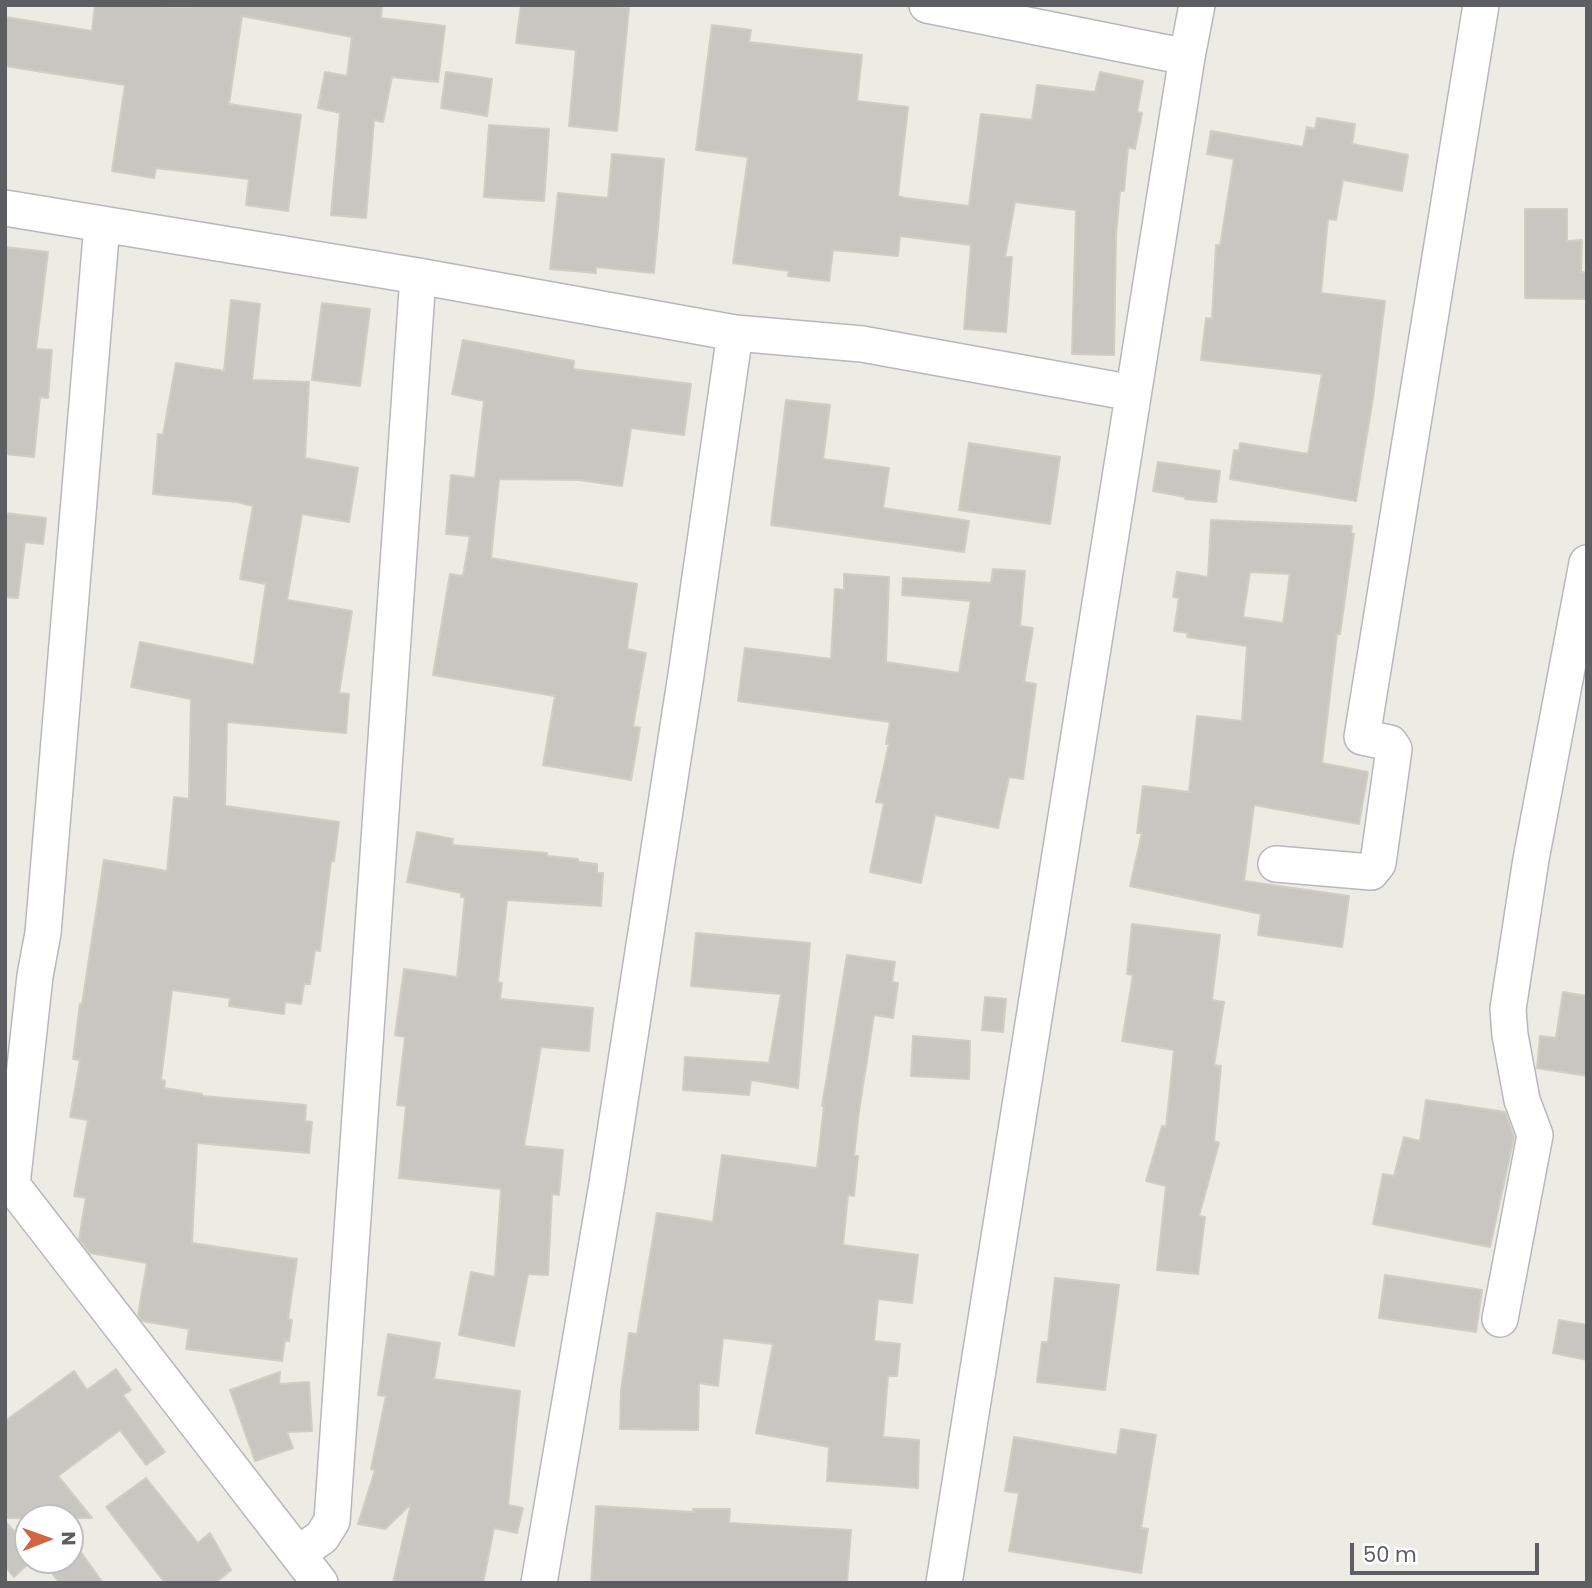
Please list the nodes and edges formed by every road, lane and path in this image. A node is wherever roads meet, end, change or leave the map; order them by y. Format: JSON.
{"nodes":[{"id":1,"x":927,"y":5,"type":"edge"},
{"id":2,"x":1197,"y":5,"type":"edge"},
{"id":3,"x":1481,"y":5,"type":"edge"},
{"id":4,"x":1187,"y":57,"type":"junction"},
{"id":5,"x":5,"y":208,"type":"edge"},
{"id":6,"x":102,"y":224,"type":"junction"},
{"id":7,"x":418,"y":276,"type":"junction"},
{"id":8,"x":735,"y":332,"type":"junction"},
{"id":9,"x":1133,"y":393,"type":"junction"},
{"id":10,"x":1587,"y":563,"type":"edge"},
{"id":11,"x":1276,"y":864,"type":"dead end"},
{"id":12,"x":9,"y":1181,"type":"edge"},
{"id":13,"x":1500,"y":1319,"type":"dead end"},
{"id":14,"x":299,"y":1553,"type":"junction"},
{"id":15,"x":320,"y":1583,"type":"edge"},
{"id":16,"x":538,"y":1583,"type":"edge"},
{"id":17,"x":944,"y":1583,"type":"edge"}],
"edges":[{"from":1,"to":4,"type":"street"},
{"from":2,"to":4,"type":"street"},
{"from":3,"to":11,"type":"street"},
{"from":4,"to":9,"type":"street"},
{"from":5,"to":6,"type":"street"},
{"from":6,"to":7,"type":"street"},
{"from":6,"to":12,"type":"street"},
{"from":7,"to":8,"type":"street"},
{"from":7,"to":14,"type":"street"},
{"from":8,"to":9,"type":"street"},
{"from":8,"to":16,"type":"street"},
{"from":9,"to":17,"type":"street"},
{"from":10,"to":13,"type":"street"},
{"from":12,"to":14,"type":"street"},
{"from":14,"to":15,"type":"street"}]}
